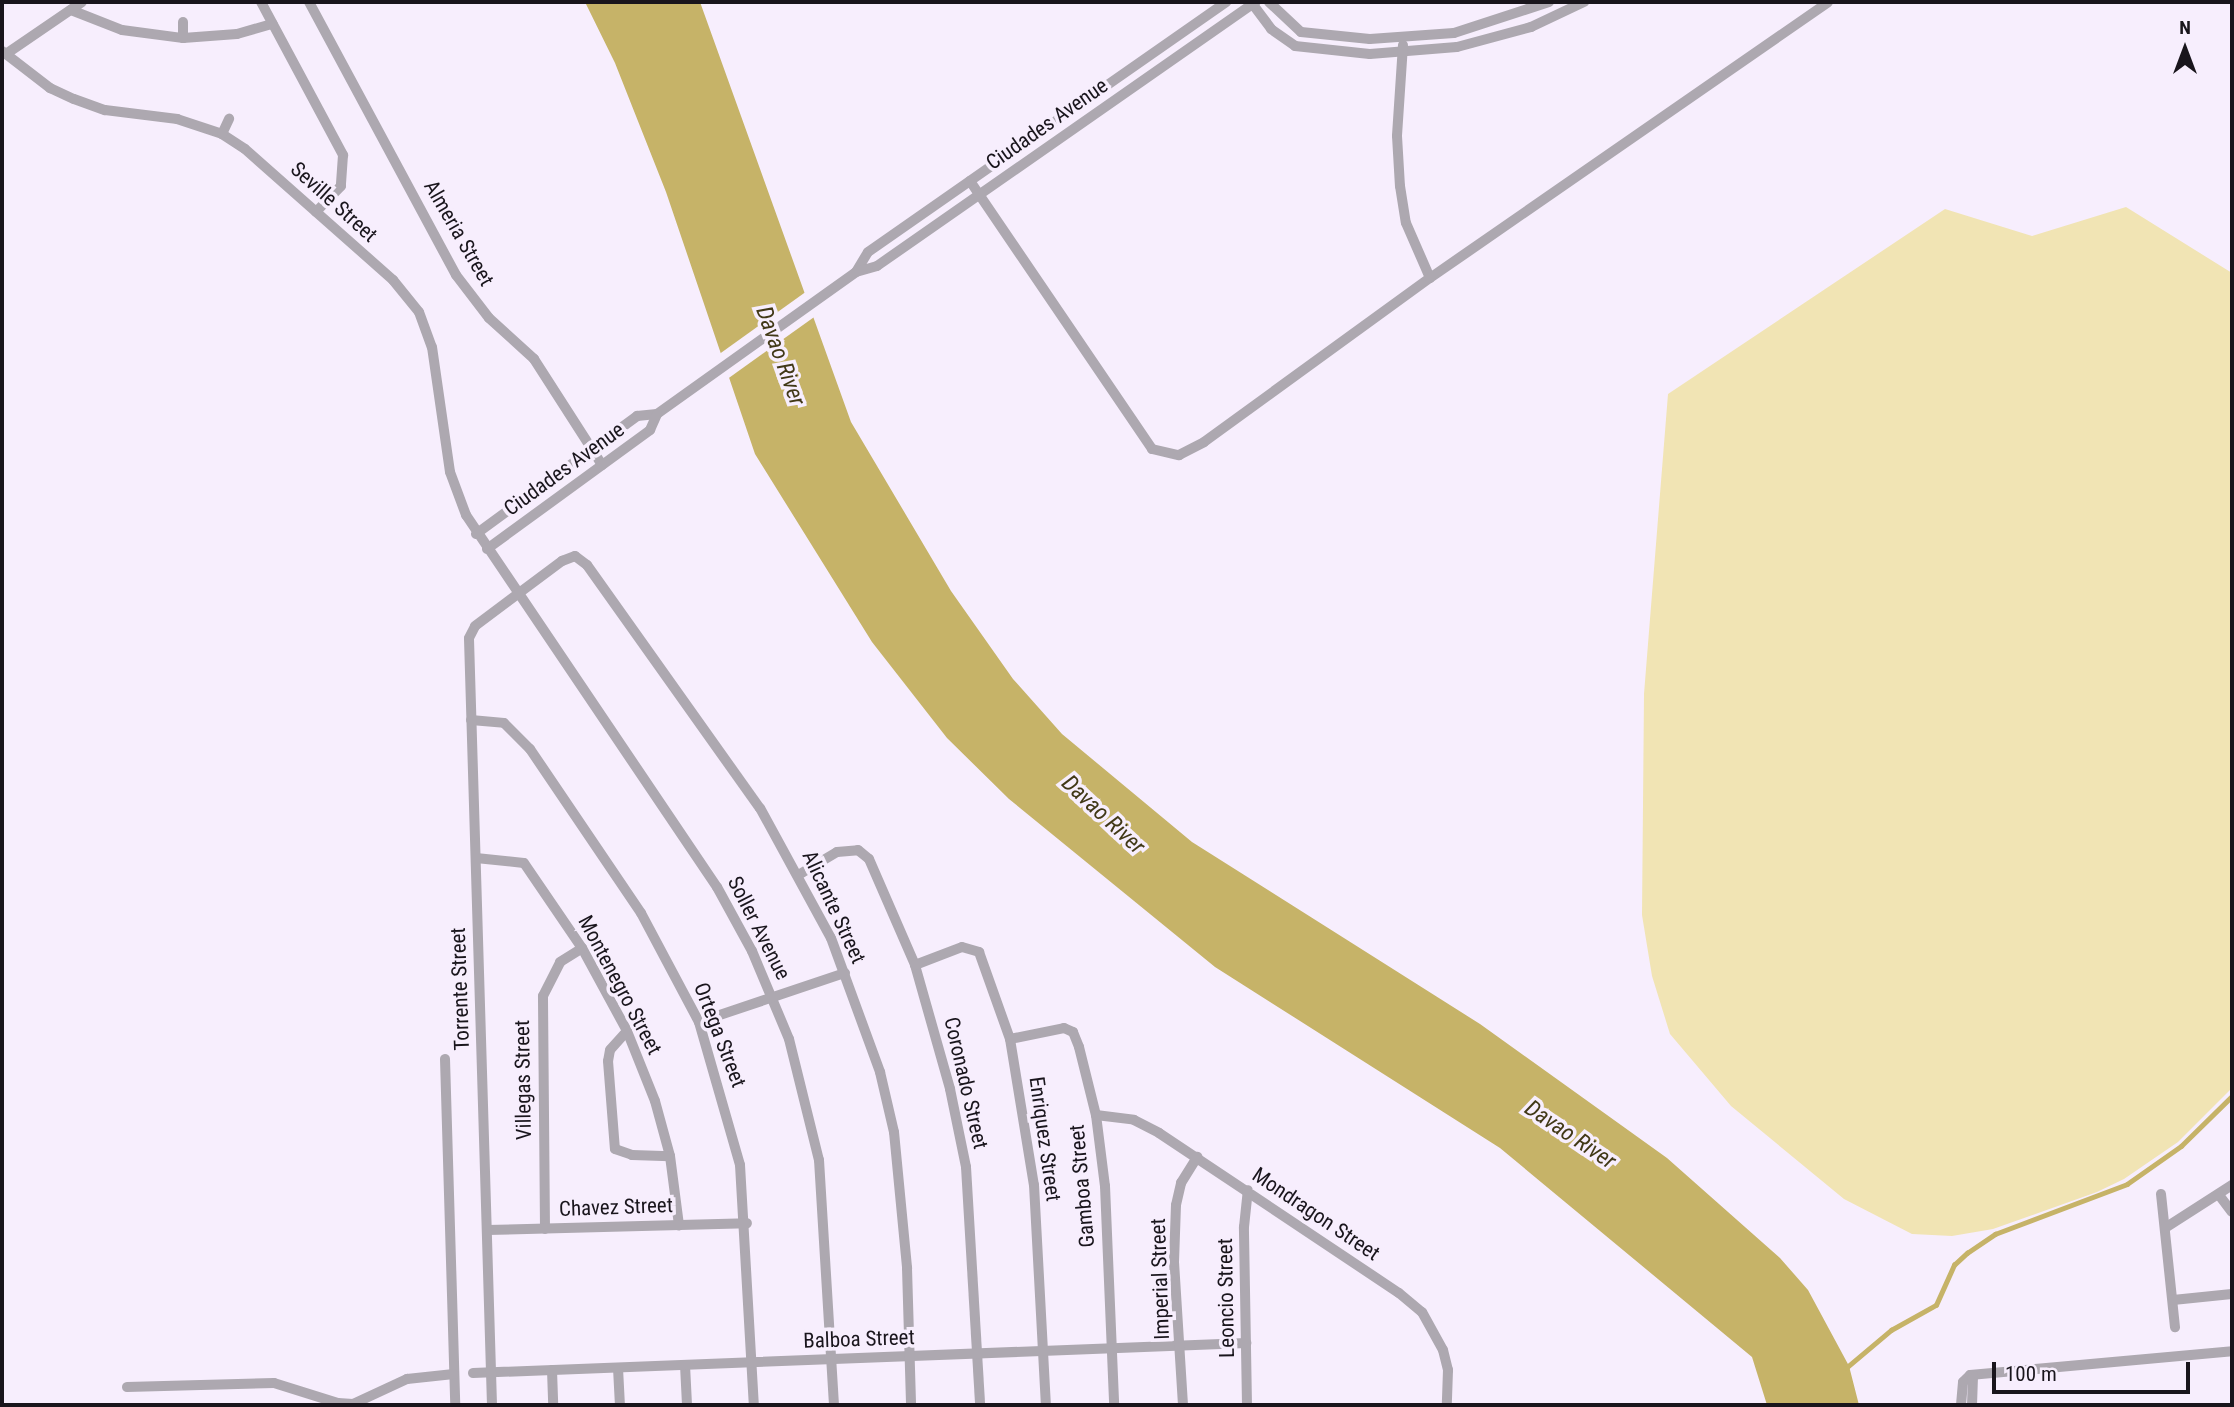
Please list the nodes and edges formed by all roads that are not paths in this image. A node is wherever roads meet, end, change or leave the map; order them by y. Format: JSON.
{"nodes":[{"id":1,"x":82,"y":2,"type":"edge"},
{"id":2,"x":261,"y":2,"type":"edge"},
{"id":3,"x":309,"y":2,"type":"edge"},
{"id":4,"x":1227,"y":2,"type":"edge"},
{"id":5,"x":1269,"y":2,"type":"edge"},
{"id":6,"x":1549,"y":2,"type":"edge"},
{"id":7,"x":1584,"y":2,"type":"edge"},
{"id":8,"x":1828,"y":2,"type":"edge"},
{"id":9,"x":1253,"y":3,"type":"edge"},
{"id":10,"x":71,"y":10,"type":"junction"},
{"id":11,"x":183,"y":22,"type":"dead end"},
{"id":12,"x":273,"y":24,"type":"junction"},
{"id":13,"x":1404,"y":37,"type":"junction"},
{"id":14,"x":183,"y":38,"type":"junction"},
{"id":15,"x":1403,"y":51,"type":"junction"},
{"id":16,"x":4,"y":52,"type":"edge"},
{"id":17,"x":229,"y":119,"type":"dead end"},
{"id":18,"x":222,"y":134,"type":"junction"},
{"id":19,"x":970,"y":181,"type":"junction"},
{"id":20,"x":980,"y":194,"type":"junction"},
{"id":21,"x":316,"y":212,"type":"junction"},
{"id":22,"x":853,"y":274,"type":"junction"},
{"id":23,"x":1430,"y":278,"type":"junction"},
{"id":24,"x":661,"y":411,"type":"junction"},
{"id":25,"x":590,"y":450,"type":"junction"},
{"id":26,"x":602,"y":465,"type":"junction"},
{"id":27,"x":476,"y":534,"type":"junction"},
{"id":28,"x":487,"y":549,"type":"junction"},
{"id":29,"x":518,"y":594,"type":"junction"},
{"id":30,"x":471,"y":720,"type":"junction"},
{"id":31,"x":476,"y":858,"type":"junction"},
{"id":32,"x":800,"y":874,"type":"junction"},
{"id":33,"x":582,"y":948,"type":"junction"},
{"id":34,"x":915,"y":965,"type":"junction"},
{"id":35,"x":845,"y":973,"type":"junction"},
{"id":36,"x":773,"y":998,"type":"junction"},
{"id":37,"x":699,"y":1022,"type":"junction"},
{"id":38,"x":626,"y":1031,"type":"junction"},
{"id":39,"x":1010,"y":1039,"type":"junction"},
{"id":40,"x":445,"y":1059,"type":"dead end"},
{"id":41,"x":1096,"y":1115,"type":"junction"},
{"id":42,"x":670,"y":1156,"type":"junction"},
{"id":43,"x":1197,"y":1157,"type":"junction"},
{"id":44,"x":2232,"y":1185,"type":"edge"},
{"id":45,"x":1248,"y":1190,"type":"junction"},
{"id":46,"x":2161,"y":1194,"type":"dead end"},
{"id":47,"x":2219,"y":1195,"type":"junction"},
{"id":48,"x":2232,"y":1212,"type":"edge"},
{"id":49,"x":747,"y":1223,"type":"junction"},
{"id":50,"x":679,"y":1225,"type":"junction"},
{"id":51,"x":2165,"y":1228,"type":"junction"},
{"id":52,"x":545,"y":1229,"type":"junction"},
{"id":53,"x":487,"y":1230,"type":"junction"},
{"id":54,"x":2232,"y":1294,"type":"edge"},
{"id":55,"x":2172,"y":1300,"type":"junction"},
{"id":56,"x":2175,"y":1327,"type":"dead end"},
{"id":57,"x":1246,"y":1343,"type":"junction"},
{"id":58,"x":1182,"y":1345,"type":"junction"},
{"id":59,"x":1111,"y":1348,"type":"junction"},
{"id":60,"x":1044,"y":1351,"type":"junction"},
{"id":61,"x":2232,"y":1351,"type":"edge"},
{"id":62,"x":978,"y":1353,"type":"junction"},
{"id":63,"x":909,"y":1356,"type":"junction"},
{"id":64,"x":832,"y":1359,"type":"junction"},
{"id":65,"x":752,"y":1362,"type":"junction"},
{"id":66,"x":685,"y":1365,"type":"junction"},
{"id":67,"x":618,"y":1368,"type":"junction"},
{"id":68,"x":552,"y":1370,"type":"junction"},
{"id":69,"x":473,"y":1373,"type":"dead end"},
{"id":70,"x":492,"y":1373,"type":"junction"},
{"id":71,"x":454,"y":1374,"type":"junction"},
{"id":72,"x":1973,"y":1375,"type":"junction"},
{"id":73,"x":127,"y":1387,"type":"dead end"},
{"id":74,"x":454,"y":1405,"type":"edge"},
{"id":75,"x":492,"y":1405,"type":"edge"},
{"id":76,"x":553,"y":1405,"type":"edge"},
{"id":77,"x":620,"y":1405,"type":"edge"},
{"id":78,"x":687,"y":1405,"type":"edge"},
{"id":79,"x":754,"y":1405,"type":"edge"},
{"id":80,"x":834,"y":1405,"type":"edge"},
{"id":81,"x":911,"y":1405,"type":"edge"},
{"id":82,"x":980,"y":1405,"type":"edge"},
{"id":83,"x":1046,"y":1405,"type":"edge"},
{"id":84,"x":1114,"y":1405,"type":"edge"},
{"id":85,"x":1183,"y":1405,"type":"edge"},
{"id":86,"x":1247,"y":1405,"type":"edge"},
{"id":87,"x":1447,"y":1405,"type":"edge"},
{"id":88,"x":1961,"y":1405,"type":"edge"},
{"id":89,"x":1972,"y":1405,"type":"edge"}],
"edges":[{"from":1,"to":10,"type":"street"},
{"from":2,"to":12,"type":"street"},
{"from":3,"to":25,"type":"street","name":"Almeria Street"},
{"from":4,"to":19,"type":"street","name":"Ciudades Avenue"},
{"from":5,"to":13,"type":"street"},
{"from":6,"to":13,"type":"street"},
{"from":7,"to":15,"type":"street"},
{"from":8,"to":23,"type":"street"},
{"from":9,"to":15,"type":"street"},
{"from":9,"to":20,"type":"street","name":"Ciudades Avenue"},
{"from":10,"to":14,"type":"street"},
{"from":10,"to":16,"type":"street"},
{"from":11,"to":14,"type":"street"},
{"from":12,"to":14,"type":"street"},
{"from":12,"to":21,"type":"street"},
{"from":13,"to":15,"type":"street"},
{"from":15,"to":23,"type":"street"},
{"from":16,"to":18,"type":"street","name":"Seville Street"},
{"from":17,"to":18,"type":"street"},
{"from":18,"to":21,"type":"street","name":"Seville Street"},
{"from":19,"to":20,"type":"street"},
{"from":19,"to":22,"type":"street","name":"Ciudades Avenue"},
{"from":20,"to":22,"type":"street","name":"Ciudades Avenue"},
{"from":20,"to":23,"type":"street"},
{"from":21,"to":27,"type":"street","name":"Seville Street"},
{"from":22,"to":24,"type":"street","name":"Ciudades Avenue"},
{"from":24,"to":25,"type":"street","name":"Ciudades Avenue"},
{"from":24,"to":26,"type":"street","name":"Ciudades Avenue"},
{"from":25,"to":26,"type":"street","name":"Almeria Street"},
{"from":25,"to":27,"type":"street","name":"Ciudades Avenue"},
{"from":26,"to":28,"type":"street","name":"Ciudades Avenue"},
{"from":27,"to":28,"type":"street","name":"Soller Avenue"},
{"from":28,"to":29,"type":"street","name":"Soller Avenue"},
{"from":29,"to":30,"type":"street","name":"Torrente Street"},
{"from":29,"to":32,"type":"street","name":"Alicante Street"},
{"from":29,"to":36,"type":"street","name":"Soller Avenue"},
{"from":30,"to":31,"type":"street","name":"Torrente Street"},
{"from":30,"to":37,"type":"street","name":"Ortega Street"},
{"from":31,"to":33,"type":"street","name":"Montenegro Street"},
{"from":31,"to":53,"type":"street","name":"Torrente Street"},
{"from":32,"to":34,"type":"street","name":"Coronado Street"},
{"from":32,"to":35,"type":"street","name":"Alicante Street"},
{"from":33,"to":38,"type":"street","name":"Montenegro Street"},
{"from":33,"to":52,"type":"street","name":"Villegas Street"},
{"from":34,"to":39,"type":"street","name":"Enriquez Street"},
{"from":34,"to":62,"type":"street","name":"Coronado Street"},
{"from":35,"to":36,"type":"street"},
{"from":35,"to":63,"type":"street","name":"Alicante Street"},
{"from":36,"to":37,"type":"street"},
{"from":36,"to":64,"type":"street","name":"Soller Avenue"},
{"from":37,"to":49,"type":"street","name":"Ortega Street"},
{"from":38,"to":42,"type":"street","name":"Montenegro Street"},
{"from":38,"to":42,"type":"street"},
{"from":39,"to":41,"type":"street","name":"Gamboa Street"},
{"from":39,"to":60,"type":"street","name":"Enriquez Street"},
{"from":40,"to":71,"type":"street"},
{"from":41,"to":43,"type":"street","name":"Mondragon Street"},
{"from":41,"to":59,"type":"street","name":"Gamboa Street"},
{"from":42,"to":50,"type":"street","name":"Montenegro Street"},
{"from":43,"to":45,"type":"street","name":"Mondragon Street"},
{"from":43,"to":58,"type":"street","name":"Imperial Street"},
{"from":44,"to":47,"type":"street"},
{"from":45,"to":57,"type":"street","name":"Leoncio Street"},
{"from":45,"to":87,"type":"street","name":"Mondragon Street"},
{"from":46,"to":51,"type":"street"},
{"from":47,"to":48,"type":"street"},
{"from":47,"to":51,"type":"street"},
{"from":49,"to":50,"type":"street","name":"Chavez Street"},
{"from":49,"to":65,"type":"street","name":"Ortega Street"},
{"from":50,"to":52,"type":"street","name":"Chavez Street"},
{"from":51,"to":55,"type":"street"},
{"from":52,"to":53,"type":"street","name":"Chavez Street"},
{"from":53,"to":70,"type":"street","name":"Torrente Street"},
{"from":54,"to":55,"type":"street"},
{"from":55,"to":56,"type":"street"},
{"from":57,"to":58,"type":"street","name":"Balboa Street"},
{"from":57,"to":86,"type":"street","name":"Leoncio Street"},
{"from":58,"to":59,"type":"street","name":"Balboa Street"},
{"from":58,"to":85,"type":"street","name":"Imperial Street"},
{"from":59,"to":60,"type":"street","name":"Balboa Street"},
{"from":59,"to":84,"type":"street","name":"Gamboa Street"},
{"from":60,"to":62,"type":"street","name":"Balboa Street"},
{"from":60,"to":83,"type":"street","name":"Enriquez Street"},
{"from":61,"to":72,"type":"street"},
{"from":62,"to":63,"type":"street","name":"Balboa Street"},
{"from":62,"to":82,"type":"street","name":"Coronado Street"},
{"from":63,"to":64,"type":"street","name":"Balboa Street"},
{"from":63,"to":81,"type":"street","name":"Alicante Street"},
{"from":64,"to":65,"type":"street","name":"Balboa Street"},
{"from":64,"to":80,"type":"street","name":"Soller Avenue"},
{"from":65,"to":66,"type":"street","name":"Balboa Street"},
{"from":65,"to":79,"type":"street","name":"Ortega Street"},
{"from":66,"to":67,"type":"street","name":"Balboa Street"},
{"from":66,"to":78,"type":"street"},
{"from":67,"to":68,"type":"street","name":"Balboa Street"},
{"from":67,"to":77,"type":"street"},
{"from":68,"to":70,"type":"street","name":"Balboa Street"},
{"from":68,"to":76,"type":"street"},
{"from":69,"to":70,"type":"street","name":"Balboa Street"},
{"from":70,"to":75,"type":"street","name":"Torrente Street"},
{"from":71,"to":73,"type":"street"},
{"from":71,"to":74,"type":"street"},
{"from":72,"to":88,"type":"street"},
{"from":72,"to":89,"type":"street"}]}
